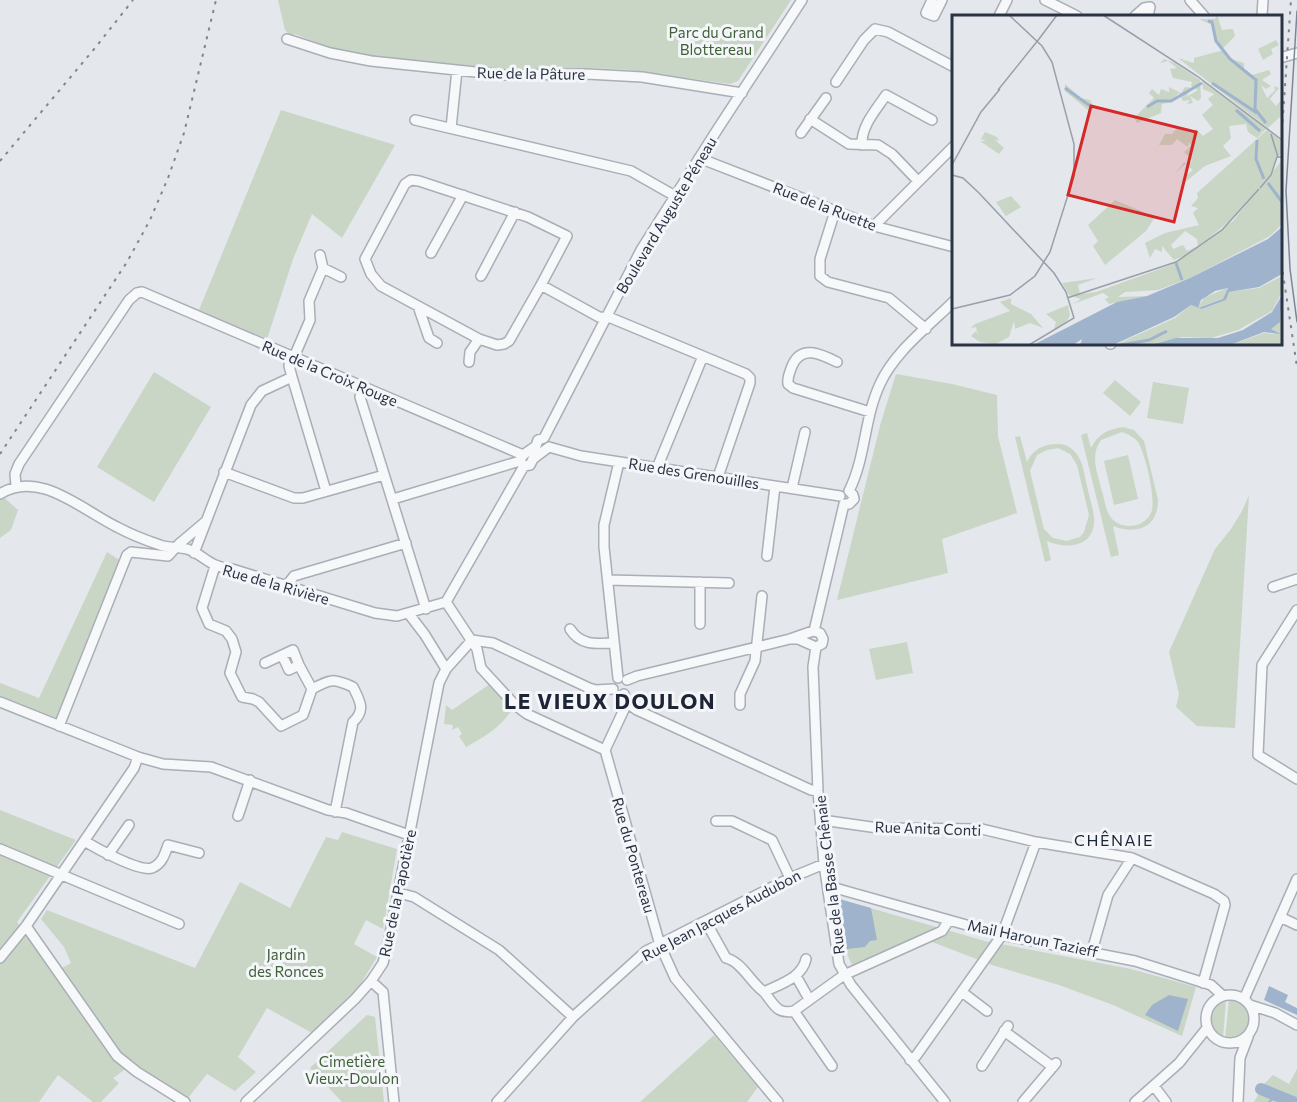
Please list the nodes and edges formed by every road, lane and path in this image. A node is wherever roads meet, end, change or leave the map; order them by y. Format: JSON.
{"nodes":[{"id":1,"x":802,"y":0,"type":"edge"},
{"id":2,"x":1007,"y":0,"type":"edge"},
{"id":3,"x":1045,"y":0,"type":"edge"},
{"id":4,"x":1159,"y":0,"type":"edge"},
{"id":5,"x":1190,"y":0,"type":"edge"},
{"id":6,"x":1263,"y":0,"type":"edge"},
{"id":7,"x":1149,"y":12,"type":"edge"},
{"id":8,"x":1000,"y":15,"type":"edge"},
{"id":9,"x":1075,"y":15,"type":"edge"},
{"id":10,"x":1136,"y":15,"type":"edge"},
{"id":11,"x":1203,"y":15,"type":"edge"},
{"id":12,"x":1262,"y":15,"type":"edge"},
{"id":13,"x":287,"y":39,"type":"dead end"},
{"id":14,"x":1297,"y":53,"type":"edge"},
{"id":15,"x":1282,"y":58,"type":"edge"},
{"id":16,"x":952,"y":66,"type":"edge"},
{"id":17,"x":457,"y":70,"type":"junction"},
{"id":18,"x":836,"y":82,"type":"dead end"},
{"id":19,"x":742,"y":93,"type":"junction"},
{"id":20,"x":826,"y":98,"type":"dead end"},
{"id":21,"x":810,"y":119,"type":"junction"},
{"id":22,"x":415,"y":120,"type":"dead end"},
{"id":23,"x":932,"y":120,"type":"dead end"},
{"id":24,"x":451,"y":128,"type":"junction"},
{"id":25,"x":801,"y":133,"type":"dead end"},
{"id":26,"x":862,"y":145,"type":"junction"},
{"id":27,"x":952,"y":148,"type":"edge"},
{"id":28,"x":699,"y":158,"type":"junction"},
{"id":29,"x":918,"y":181,"type":"junction"},
{"id":30,"x":463,"y":195,"type":"junction"},
{"id":31,"x":675,"y":196,"type":"junction"},
{"id":32,"x":835,"y":211,"type":"junction"},
{"id":33,"x":515,"y":212,"type":"junction"},
{"id":34,"x":874,"y":226,"type":"junction"},
{"id":35,"x":952,"y":246,"type":"edge"},
{"id":36,"x":431,"y":253,"type":"dead end"},
{"id":37,"x":320,"y":255,"type":"dead end"},
{"id":38,"x":323,"y":268,"type":"junction"},
{"id":39,"x":481,"y":276,"type":"dead end"},
{"id":40,"x":341,"y":277,"type":"dead end"},
{"id":41,"x":541,"y":285,"type":"junction"},
{"id":42,"x":952,"y":303,"type":"edge"},
{"id":43,"x":418,"y":306,"type":"junction"},
{"id":44,"x":605,"y":319,"type":"junction"},
{"id":45,"x":926,"y":329,"type":"junction"},
{"id":46,"x":479,"y":339,"type":"junction"},
{"id":47,"x":437,"y":343,"type":"dead end"},
{"id":48,"x":292,"y":356,"type":"junction"},
{"id":49,"x":703,"y":356,"type":"junction"},
{"id":50,"x":469,"y":362,"type":"dead end"},
{"id":51,"x":837,"y":362,"type":"dead end"},
{"id":52,"x":292,"y":377,"type":"junction"},
{"id":53,"x":363,"y":387,"type":"junction"},
{"id":54,"x":870,"y":412,"type":"junction"},
{"id":55,"x":805,"y":432,"type":"dead end"},
{"id":56,"x":543,"y":448,"type":"junction"},
{"id":57,"x":525,"y":459,"type":"junction"},
{"id":58,"x":619,"y":462,"type":"junction"},
{"id":59,"x":657,"y":468,"type":"junction"},
{"id":60,"x":224,"y":472,"type":"junction"},
{"id":61,"x":384,"y":475,"type":"junction"},
{"id":62,"x":718,"y":477,"type":"junction"},
{"id":63,"x":16,"y":486,"type":"junction"},
{"id":64,"x":775,"y":486,"type":"junction"},
{"id":65,"x":792,"y":488,"type":"junction"},
{"id":66,"x":326,"y":491,"type":"junction"},
{"id":67,"x":0,"y":494,"type":"edge"},
{"id":68,"x":393,"y":500,"type":"junction"},
{"id":69,"x":842,"y":500,"type":"junction"},
{"id":70,"x":205,"y":522,"type":"junction"},
{"id":71,"x":406,"y":543,"type":"junction"},
{"id":72,"x":176,"y":548,"type":"junction"},
{"id":73,"x":194,"y":553,"type":"junction"},
{"id":74,"x":767,"y":555,"type":"dead end"},
{"id":75,"x":215,"y":566,"type":"junction"},
{"id":76,"x":1297,"y":579,"type":"edge"},
{"id":77,"x":608,"y":580,"type":"junction"},
{"id":78,"x":700,"y":582,"type":"junction"},
{"id":79,"x":729,"y":583,"type":"dead end"},
{"id":80,"x":287,"y":585,"type":"junction"},
{"id":81,"x":1273,"y":587,"type":"dead end"},
{"id":82,"x":762,"y":596,"type":"dead end"},
{"id":83,"x":446,"y":602,"type":"junction"},
{"id":84,"x":426,"y":609,"type":"junction"},
{"id":85,"x":1297,"y":610,"type":"edge"},
{"id":86,"x":409,"y":614,"type":"junction"},
{"id":87,"x":700,"y":624,"type":"dead end"},
{"id":88,"x":570,"y":629,"type":"dead end"},
{"id":89,"x":812,"y":631,"type":"junction"},
{"id":90,"x":790,"y":639,"type":"junction"},
{"id":91,"x":472,"y":640,"type":"junction"},
{"id":92,"x":613,"y":643,"type":"junction"},
{"id":93,"x":812,"y":645,"type":"junction"},
{"id":94,"x":757,"y":647,"type":"junction"},
{"id":95,"x":265,"y":663,"type":"dead end"},
{"id":96,"x":446,"y":669,"type":"junction"},
{"id":97,"x":622,"y":679,"type":"junction"},
{"id":98,"x":312,"y":689,"type":"junction"},
{"id":99,"x":613,"y":689,"type":"junction"},
{"id":100,"x":626,"y":698,"type":"junction"},
{"id":101,"x":0,"y":702,"type":"edge"},
{"id":102,"x":740,"y":705,"type":"dead end"},
{"id":103,"x":59,"y":726,"type":"junction"},
{"id":104,"x":605,"y":750,"type":"junction"},
{"id":105,"x":138,"y":757,"type":"junction"},
{"id":106,"x":1297,"y":779,"type":"edge"},
{"id":107,"x":250,"y":780,"type":"junction"},
{"id":108,"x":818,"y":791,"type":"junction"},
{"id":109,"x":335,"y":812,"type":"junction"},
{"id":110,"x":238,"y":816,"type":"dead end"},
{"id":111,"x":822,"y":820,"type":"junction"},
{"id":112,"x":716,"y":821,"type":"dead end"},
{"id":113,"x":129,"y":825,"type":"dead end"},
{"id":114,"x":409,"y":835,"type":"junction"},
{"id":115,"x":84,"y":841,"type":"junction"},
{"id":116,"x":1036,"y":842,"type":"junction"},
{"id":117,"x":0,"y":849,"type":"edge"},
{"id":118,"x":199,"y":853,"type":"dead end"},
{"id":119,"x":108,"y":855,"type":"junction"},
{"id":120,"x":1132,"y":858,"type":"junction"},
{"id":121,"x":824,"y":864,"type":"junction"},
{"id":122,"x":61,"y":875,"type":"junction"},
{"id":123,"x":790,"y":878,"type":"junction"},
{"id":124,"x":1297,"y":879,"type":"edge"},
{"id":125,"x":828,"y":886,"type":"junction"},
{"id":126,"x":399,"y":893,"type":"junction"},
{"id":127,"x":1280,"y":917,"type":"junction"},
{"id":128,"x":950,"y":920,"type":"junction"},
{"id":129,"x":706,"y":922,"type":"junction"},
{"id":130,"x":179,"y":924,"type":"dead end"},
{"id":131,"x":1297,"y":925,"type":"edge"},
{"id":132,"x":26,"y":926,"type":"junction"},
{"id":133,"x":1002,"y":935,"type":"junction"},
{"id":134,"x":660,"y":945,"type":"junction"},
{"id":135,"x":1092,"y":951,"type":"junction"},
{"id":136,"x":0,"y":958,"type":"edge"},
{"id":137,"x":806,"y":959,"type":"dead end"},
{"id":138,"x":844,"y":975,"type":"junction"},
{"id":139,"x":796,"y":976,"type":"junction"},
{"id":140,"x":371,"y":981,"type":"junction"},
{"id":141,"x":1203,"y":983,"type":"junction"},
{"id":142,"x":764,"y":992,"type":"junction"},
{"id":143,"x":962,"y":992,"type":"junction"},
{"id":144,"x":1223,"y":996,"type":"junction"},
{"id":145,"x":810,"y":999,"type":"junction"},
{"id":146,"x":1213,"y":1002,"type":"junction"},
{"id":147,"x":1247,"y":1002,"type":"junction"},
{"id":148,"x":794,"y":1011,"type":"junction"},
{"id":149,"x":987,"y":1011,"type":"dead end"},
{"id":150,"x":1275,"y":1013,"type":"junction"},
{"id":151,"x":573,"y":1017,"type":"junction"},
{"id":152,"x":1254,"y":1019,"type":"junction"},
{"id":153,"x":1297,"y":1025,"type":"edge"},
{"id":154,"x":1207,"y":1028,"type":"junction"},
{"id":155,"x":1250,"y":1034,"type":"junction"},
{"id":156,"x":1215,"y":1039,"type":"junction"},
{"id":157,"x":1233,"y":1044,"type":"junction"},
{"id":158,"x":1188,"y":1054,"type":"junction"},
{"id":159,"x":1240,"y":1058,"type":"junction"},
{"id":160,"x":910,"y":1060,"type":"junction"},
{"id":161,"x":832,"y":1066,"type":"dead end"},
{"id":162,"x":982,"y":1066,"type":"dead end"},
{"id":163,"x":1154,"y":1086,"type":"junction"},
{"id":164,"x":185,"y":1102,"type":"edge"},
{"id":165,"x":246,"y":1102,"type":"edge"},
{"id":166,"x":394,"y":1102,"type":"edge"},
{"id":167,"x":497,"y":1102,"type":"edge"},
{"id":168,"x":778,"y":1102,"type":"edge"},
{"id":169,"x":945,"y":1102,"type":"edge"},
{"id":170,"x":1023,"y":1102,"type":"edge"},
{"id":171,"x":1135,"y":1102,"type":"edge"},
{"id":172,"x":1166,"y":1102,"type":"edge"},
{"id":173,"x":1238,"y":1102,"type":"edge"}],
"edges":[{"from":1,"to":19,"type":"street","name":"Boulevard Auguste Péneau"},
{"from":2,"to":8,"type":"street"},
{"from":3,"to":9,"type":"street"},
{"from":4,"to":7,"type":"street"},
{"from":5,"to":11,"type":"street"},
{"from":6,"to":12,"type":"street"},
{"from":7,"to":10,"type":"street"},
{"from":13,"to":17,"type":"street","name":"Rue de la Pâture"},
{"from":14,"to":15,"type":"street"},
{"from":16,"to":18,"type":"street"},
{"from":17,"to":19,"type":"street","name":"Rue de la Pâture"},
{"from":17,"to":24,"type":"street"},
{"from":19,"to":28,"type":"street","name":"Boulevard Auguste Péneau"},
{"from":20,"to":21,"type":"street"},
{"from":21,"to":25,"type":"street"},
{"from":21,"to":26,"type":"street"},
{"from":22,"to":24,"type":"street"},
{"from":23,"to":26,"type":"street"},
{"from":24,"to":31,"type":"street"},
{"from":26,"to":29,"type":"street"},
{"from":27,"to":29,"type":"street"},
{"from":28,"to":31,"type":"street","name":"Boulevard Auguste Péneau"},
{"from":28,"to":32,"type":"street","name":"Rue de la Ruette"},
{"from":29,"to":34,"type":"street"},
{"from":30,"to":33,"type":"street"},
{"from":30,"to":36,"type":"street"},
{"from":30,"to":43,"type":"street"},
{"from":31,"to":44,"type":"street","name":"Boulevard Auguste Péneau"},
{"from":32,"to":34,"type":"street","name":"Rue de la Ruette"},
{"from":32,"to":45,"type":"street"},
{"from":33,"to":39,"type":"street"},
{"from":33,"to":41,"type":"street"},
{"from":34,"to":35,"type":"street","name":"Rue de la Ruette"},
{"from":37,"to":38,"type":"street"},
{"from":38,"to":40,"type":"street"},
{"from":38,"to":48,"type":"street"},
{"from":41,"to":44,"type":"street"},
{"from":41,"to":46,"type":"street"},
{"from":42,"to":45,"type":"street"},
{"from":43,"to":46,"type":"street"},
{"from":43,"to":47,"type":"street"},
{"from":44,"to":49,"type":"street"},
{"from":44,"to":56,"type":"street","name":"Boulevard Auguste Péneau"},
{"from":45,"to":54,"type":"street"},
{"from":46,"to":50,"type":"street"},
{"from":48,"to":52,"type":"street"},
{"from":48,"to":53,"type":"street","name":"Rue de la Croix Rouge"},
{"from":48,"to":63,"type":"street","name":"Rue de la Croix Rouge"},
{"from":49,"to":59,"type":"street"},
{"from":49,"to":62,"type":"street"},
{"from":51,"to":54,"type":"street"},
{"from":52,"to":60,"type":"street"},
{"from":52,"to":66,"type":"street"},
{"from":53,"to":57,"type":"street","name":"Rue de la Croix Rouge"},
{"from":53,"to":61,"type":"street"},
{"from":54,"to":69,"type":"street"},
{"from":55,"to":65,"type":"street"},
{"from":56,"to":57,"type":"street"},
{"from":56,"to":58,"type":"street","name":"Rue des Grenouilles"},
{"from":57,"to":68,"type":"street"},
{"from":57,"to":83,"type":"street"},
{"from":58,"to":59,"type":"street","name":"Rue des Grenouilles"},
{"from":58,"to":77,"type":"street"},
{"from":59,"to":62,"type":"street","name":"Rue des Grenouilles"},
{"from":60,"to":66,"type":"street"},
{"from":60,"to":70,"type":"street"},
{"from":61,"to":66,"type":"street"},
{"from":61,"to":68,"type":"street"},
{"from":62,"to":64,"type":"street","name":"Rue des Grenouilles"},
{"from":63,"to":67,"type":"street"},
{"from":63,"to":72,"type":"street","name":"Rue de la Rivière"},
{"from":64,"to":65,"type":"street","name":"Rue des Grenouilles"},
{"from":64,"to":74,"type":"street"},
{"from":65,"to":69,"type":"street","name":"Rue des Grenouilles"},
{"from":68,"to":71,"type":"street"},
{"from":69,"to":89,"type":"street"},
{"from":70,"to":72,"type":"street"},
{"from":70,"to":73,"type":"street"},
{"from":71,"to":80,"type":"street"},
{"from":71,"to":84,"type":"street"},
{"from":72,"to":73,"type":"street","name":"Rue de la Rivière"},
{"from":72,"to":103,"type":"street"},
{"from":73,"to":75,"type":"street","name":"Rue de la Rivière"},
{"from":75,"to":80,"type":"street","name":"Rue de la Rivière"},
{"from":75,"to":98,"type":"street"},
{"from":76,"to":81,"type":"street"},
{"from":77,"to":78,"type":"street"},
{"from":77,"to":92,"type":"street"},
{"from":78,"to":79,"type":"street"},
{"from":78,"to":87,"type":"street"},
{"from":80,"to":86,"type":"street","name":"Rue de la Rivière"},
{"from":82,"to":94,"type":"street"},
{"from":83,"to":84,"type":"street","name":"Rue de la Rivière"},
{"from":83,"to":91,"type":"street"},
{"from":84,"to":86,"type":"street","name":"Rue de la Rivière"},
{"from":85,"to":106,"type":"street"},
{"from":86,"to":96,"type":"street"},
{"from":88,"to":92,"type":"street"},
{"from":89,"to":90,"type":"street"},
{"from":89,"to":93,"type":"street"},
{"from":89,"to":93,"type":"street"},
{"from":90,"to":93,"type":"street"},
{"from":90,"to":94,"type":"street"},
{"from":91,"to":96,"type":"street"},
{"from":91,"to":99,"type":"street"},
{"from":91,"to":104,"type":"street"},
{"from":92,"to":97,"type":"street"},
{"from":93,"to":108,"type":"street","name":"Rue de la Basse Chênaie"},
{"from":94,"to":97,"type":"street"},
{"from":94,"to":102,"type":"street"},
{"from":95,"to":98,"type":"street"},
{"from":96,"to":114,"type":"street","name":"Rue de la Papotière"},
{"from":97,"to":99,"type":"street"},
{"from":97,"to":100,"type":"street"},
{"from":98,"to":109,"type":"street"},
{"from":99,"to":100,"type":"street"},
{"from":100,"to":104,"type":"street"},
{"from":100,"to":108,"type":"street"},
{"from":101,"to":103,"type":"street"},
{"from":103,"to":105,"type":"street"},
{"from":104,"to":134,"type":"street","name":"Rue du Pontereau"},
{"from":105,"to":107,"type":"street"},
{"from":105,"to":115,"type":"street"},
{"from":107,"to":109,"type":"street"},
{"from":107,"to":110,"type":"street"},
{"from":108,"to":111,"type":"street","name":"Rue de la Basse Chênaie"},
{"from":109,"to":114,"type":"street"},
{"from":111,"to":116,"type":"street","name":"Rue Anita Conti"},
{"from":111,"to":121,"type":"street","name":"Rue de la Basse Chênaie"},
{"from":112,"to":123,"type":"street"},
{"from":113,"to":119,"type":"street"},
{"from":114,"to":126,"type":"street","name":"Rue de la Papotière"},
{"from":115,"to":119,"type":"street"},
{"from":115,"to":122,"type":"street"},
{"from":116,"to":120,"type":"street","name":"Rue Anita Conti"},
{"from":116,"to":133,"type":"street"},
{"from":117,"to":122,"type":"street"},
{"from":118,"to":119,"type":"street"},
{"from":120,"to":135,"type":"street"},
{"from":120,"to":141,"type":"street","name":"Rue Anita Conti"},
{"from":121,"to":123,"type":"street","name":"Rue Jean Jacques Audubon"},
{"from":121,"to":125,"type":"street","name":"Rue de la Basse Chênaie"},
{"from":122,"to":130,"type":"street"},
{"from":122,"to":132,"type":"street"},
{"from":123,"to":129,"type":"street","name":"Rue Jean Jacques Audubon"},
{"from":124,"to":127,"type":"street"},
{"from":125,"to":128,"type":"street","name":"Mail Haroun Tazieff"},
{"from":125,"to":138,"type":"street","name":"Rue de la Basse Chênaie"},
{"from":126,"to":140,"type":"street","name":"Rue de la Papotière"},
{"from":126,"to":151,"type":"street"},
{"from":127,"to":131,"type":"street"},
{"from":127,"to":147,"type":"street"},
{"from":128,"to":133,"type":"street","name":"Mail Haroun Tazieff"},
{"from":128,"to":138,"type":"street"},
{"from":129,"to":134,"type":"street","name":"Rue Jean Jacques Audubon"},
{"from":129,"to":142,"type":"street"},
{"from":132,"to":136,"type":"street"},
{"from":132,"to":164,"type":"street"},
{"from":133,"to":135,"type":"street","name":"Mail Haroun Tazieff"},
{"from":133,"to":143,"type":"street"},
{"from":134,"to":151,"type":"street","name":"Rue Jean Jacques Audubon"},
{"from":134,"to":168,"type":"street","name":"Rue du Pontereau"},
{"from":135,"to":141,"type":"street","name":"Mail Haroun Tazieff"},
{"from":137,"to":139,"type":"street"},
{"from":138,"to":145,"type":"street"},
{"from":138,"to":160,"type":"street","name":"Rue de la Basse Chênaie"},
{"from":139,"to":142,"type":"street"},
{"from":139,"to":145,"type":"street"},
{"from":140,"to":165,"type":"street","name":"Rue de la Papotière"},
{"from":140,"to":166,"type":"street"},
{"from":141,"to":144,"type":"street","name":"Mail Haroun Tazieff"},
{"from":141,"to":146,"type":"street"},
{"from":142,"to":148,"type":"street"},
{"from":143,"to":149,"type":"street"},
{"from":143,"to":160,"type":"street"},
{"from":144,"to":146,"type":"street"},
{"from":144,"to":147,"type":"street"},
{"from":145,"to":148,"type":"street"},
{"from":146,"to":154,"type":"street"},
{"from":147,"to":150,"type":"street"},
{"from":147,"to":152,"type":"street"},
{"from":148,"to":161,"type":"street"},
{"from":150,"to":152,"type":"street"},
{"from":150,"to":153,"type":"street"},
{"from":151,"to":167,"type":"street","name":"Rue Jean Jacques Audubon"},
{"from":152,"to":155,"type":"street"},
{"from":154,"to":156,"type":"street"},
{"from":154,"to":158,"type":"street"},
{"from":155,"to":157,"type":"street"},
{"from":155,"to":159,"type":"street"},
{"from":156,"to":157,"type":"street"},
{"from":156,"to":158,"type":"street"},
{"from":157,"to":159,"type":"street"},
{"from":158,"to":163,"type":"street"},
{"from":159,"to":173,"type":"street"},
{"from":160,"to":169,"type":"street","name":"Rue de la Basse Chênaie"},
{"from":162,"to":170,"type":"street"},
{"from":163,"to":171,"type":"street"},
{"from":163,"to":172,"type":"street"}]}
